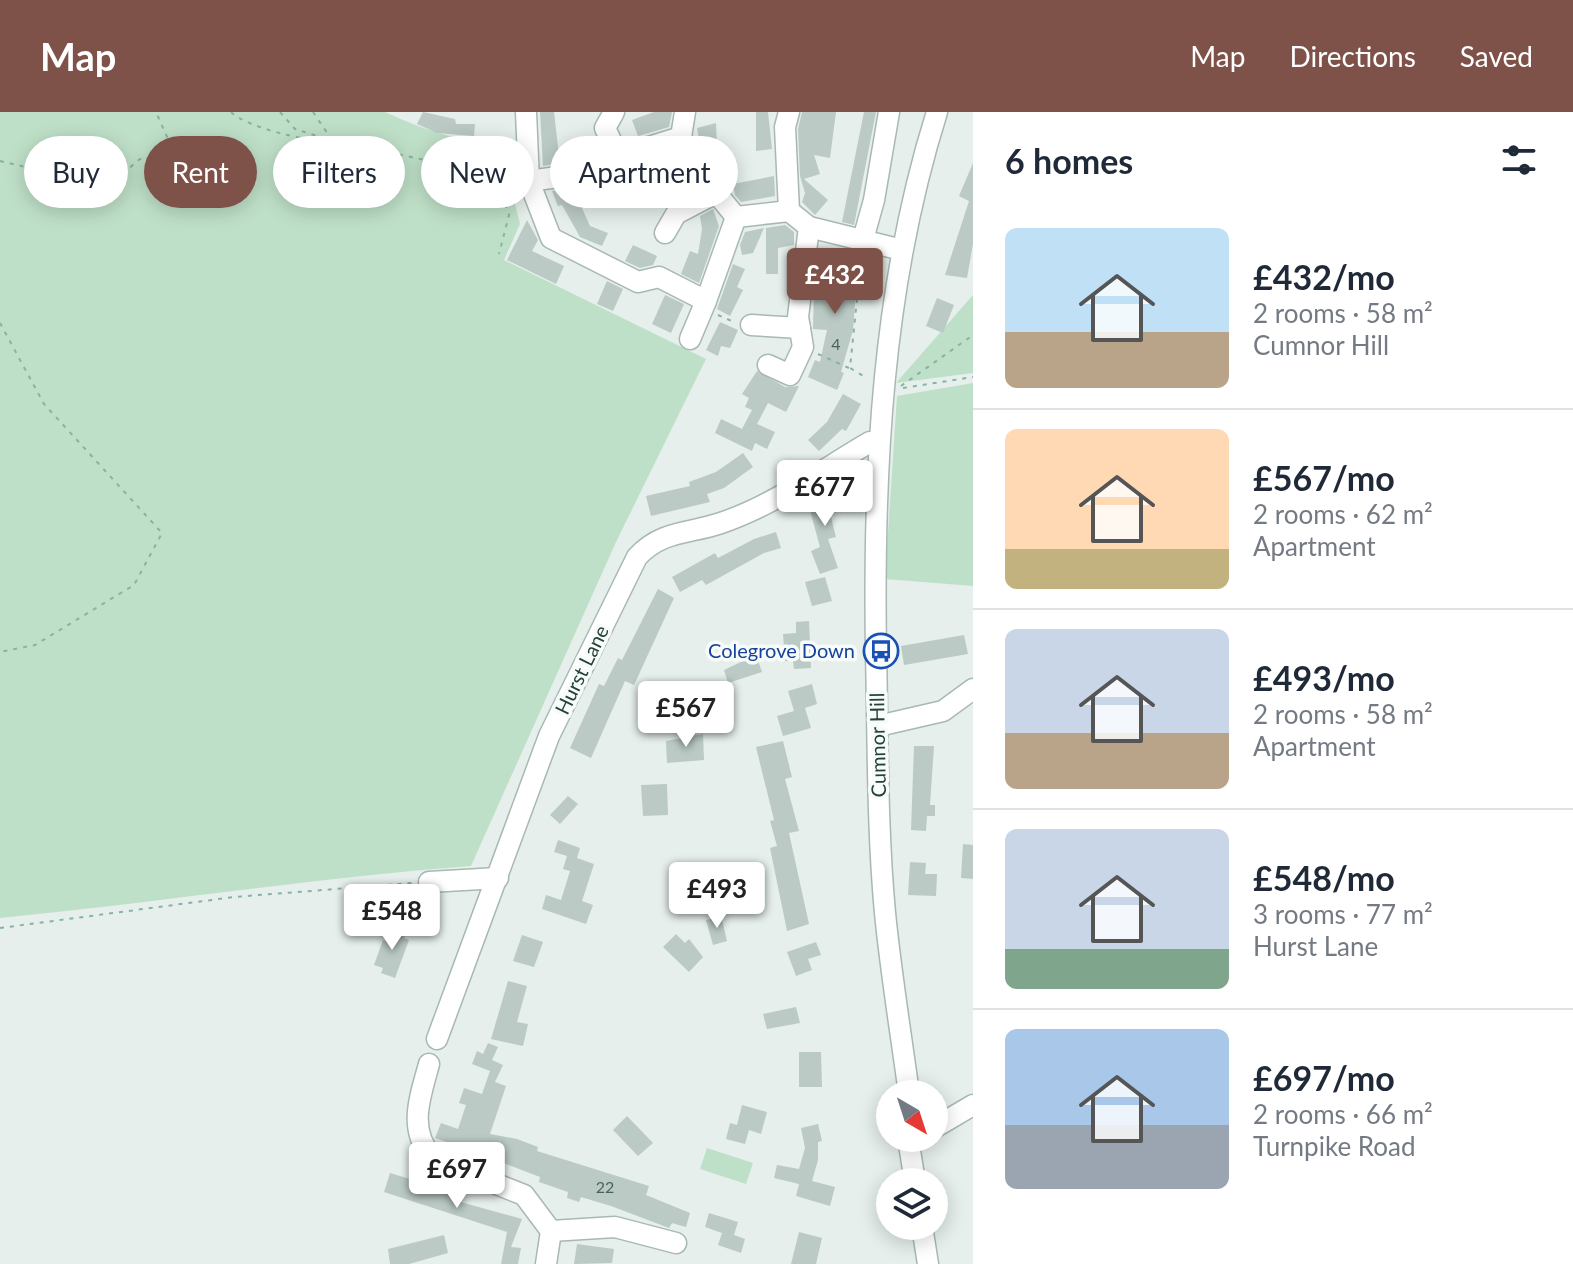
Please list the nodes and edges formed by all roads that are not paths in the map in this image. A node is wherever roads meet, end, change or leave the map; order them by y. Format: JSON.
{"nodes":[{"id":1,"x":526,"y":112,"type":"edge"},
{"id":2,"x":614,"y":112,"type":"edge"},
{"id":3,"x":685,"y":112,"type":"edge"},
{"id":4,"x":789,"y":112,"type":"edge"},
{"id":5,"x":889,"y":112,"type":"edge"},
{"id":6,"x":937,"y":112,"type":"edge"},
{"id":7,"x":528,"y":136,"type":"edge"},
{"id":8,"x":609,"y":136,"type":"edge"},
{"id":9,"x":681,"y":136,"type":"edge"},
{"id":10,"x":534,"y":185,"type":"edge"},
{"id":11,"x":687,"y":208,"type":"edge"},
{"id":12,"x":728,"y":208,"type":"edge"},
{"id":13,"x":789,"y":211,"type":"junction"},
{"id":14,"x":736,"y":217,"type":"junction"},
{"id":15,"x":809,"y":227,"type":"junction"},
{"id":16,"x":665,"y":233,"type":"dead end"},
{"id":17,"x":862,"y":243,"type":"junction"},
{"id":18,"x":902,"y":250,"type":"junction"},
{"id":19,"x":704,"y":304,"type":"junction"},
{"id":20,"x":751,"y":325,"type":"road end"},
{"id":21,"x":801,"y":337,"type":"junction"},
{"id":22,"x":690,"y":339,"type":"dead end"},
{"id":23,"x":768,"y":365,"type":"dead end"},
{"id":24,"x":879,"y":442,"type":"junction"},
{"id":25,"x":973,"y":689,"type":"edge"},
{"id":26,"x":878,"y":726,"type":"junction"},
{"id":27,"x":498,"y":878,"type":"junction"},
{"id":28,"x":429,"y":882,"type":"road end"},
{"id":29,"x":437,"y":1039,"type":"dead end"},
{"id":30,"x":429,"y":1064,"type":"dead end"},
{"id":31,"x":907,"y":1080,"type":"edge"},
{"id":32,"x":973,"y":1105,"type":"edge"},
{"id":33,"x":948,"y":1120,"type":"edge"},
{"id":34,"x":551,"y":1231,"type":"junction"},
{"id":35,"x":924,"y":1240,"type":"edge"},
{"id":36,"x":676,"y":1243,"type":"dead end"},
{"id":37,"x":546,"y":1264,"type":"edge"},
{"id":38,"x":928,"y":1264,"type":"edge"}],
"edges":[{"from":1,"to":7,"type":"street"},
{"from":2,"to":8,"type":"street"},
{"from":3,"to":9,"type":"street"},
{"from":4,"to":13,"type":"street"},
{"from":5,"to":17,"type":"street"},
{"from":6,"to":18,"type":"street","name":"Cumnor Hill"},
{"from":10,"to":19,"type":"street"},
{"from":11,"to":16,"type":"street"},
{"from":12,"to":14,"type":"street"},
{"from":13,"to":14,"type":"street"},
{"from":13,"to":15,"type":"street"},
{"from":14,"to":19,"type":"street"},
{"from":15,"to":17,"type":"street"},
{"from":15,"to":21,"type":"street"},
{"from":17,"to":18,"type":"street"},
{"from":18,"to":24,"type":"street","name":"Cumnor Hill"},
{"from":19,"to":22,"type":"street"},
{"from":20,"to":21,"type":"street"},
{"from":21,"to":23,"type":"street"},
{"from":24,"to":26,"type":"street","name":"Cumnor Hill"},
{"from":24,"to":27,"type":"street","name":"Hurst Lane"},
{"from":25,"to":26,"type":"street"},
{"from":26,"to":31,"type":"street","name":"Cumnor Hill"},
{"from":27,"to":28,"type":"street"},
{"from":27,"to":29,"type":"street","name":"Hurst Lane"},
{"from":30,"to":34,"type":"street"},
{"from":32,"to":33,"type":"street"},
{"from":34,"to":36,"type":"street"},
{"from":34,"to":37,"type":"street"},
{"from":35,"to":38,"type":"street"}]}
